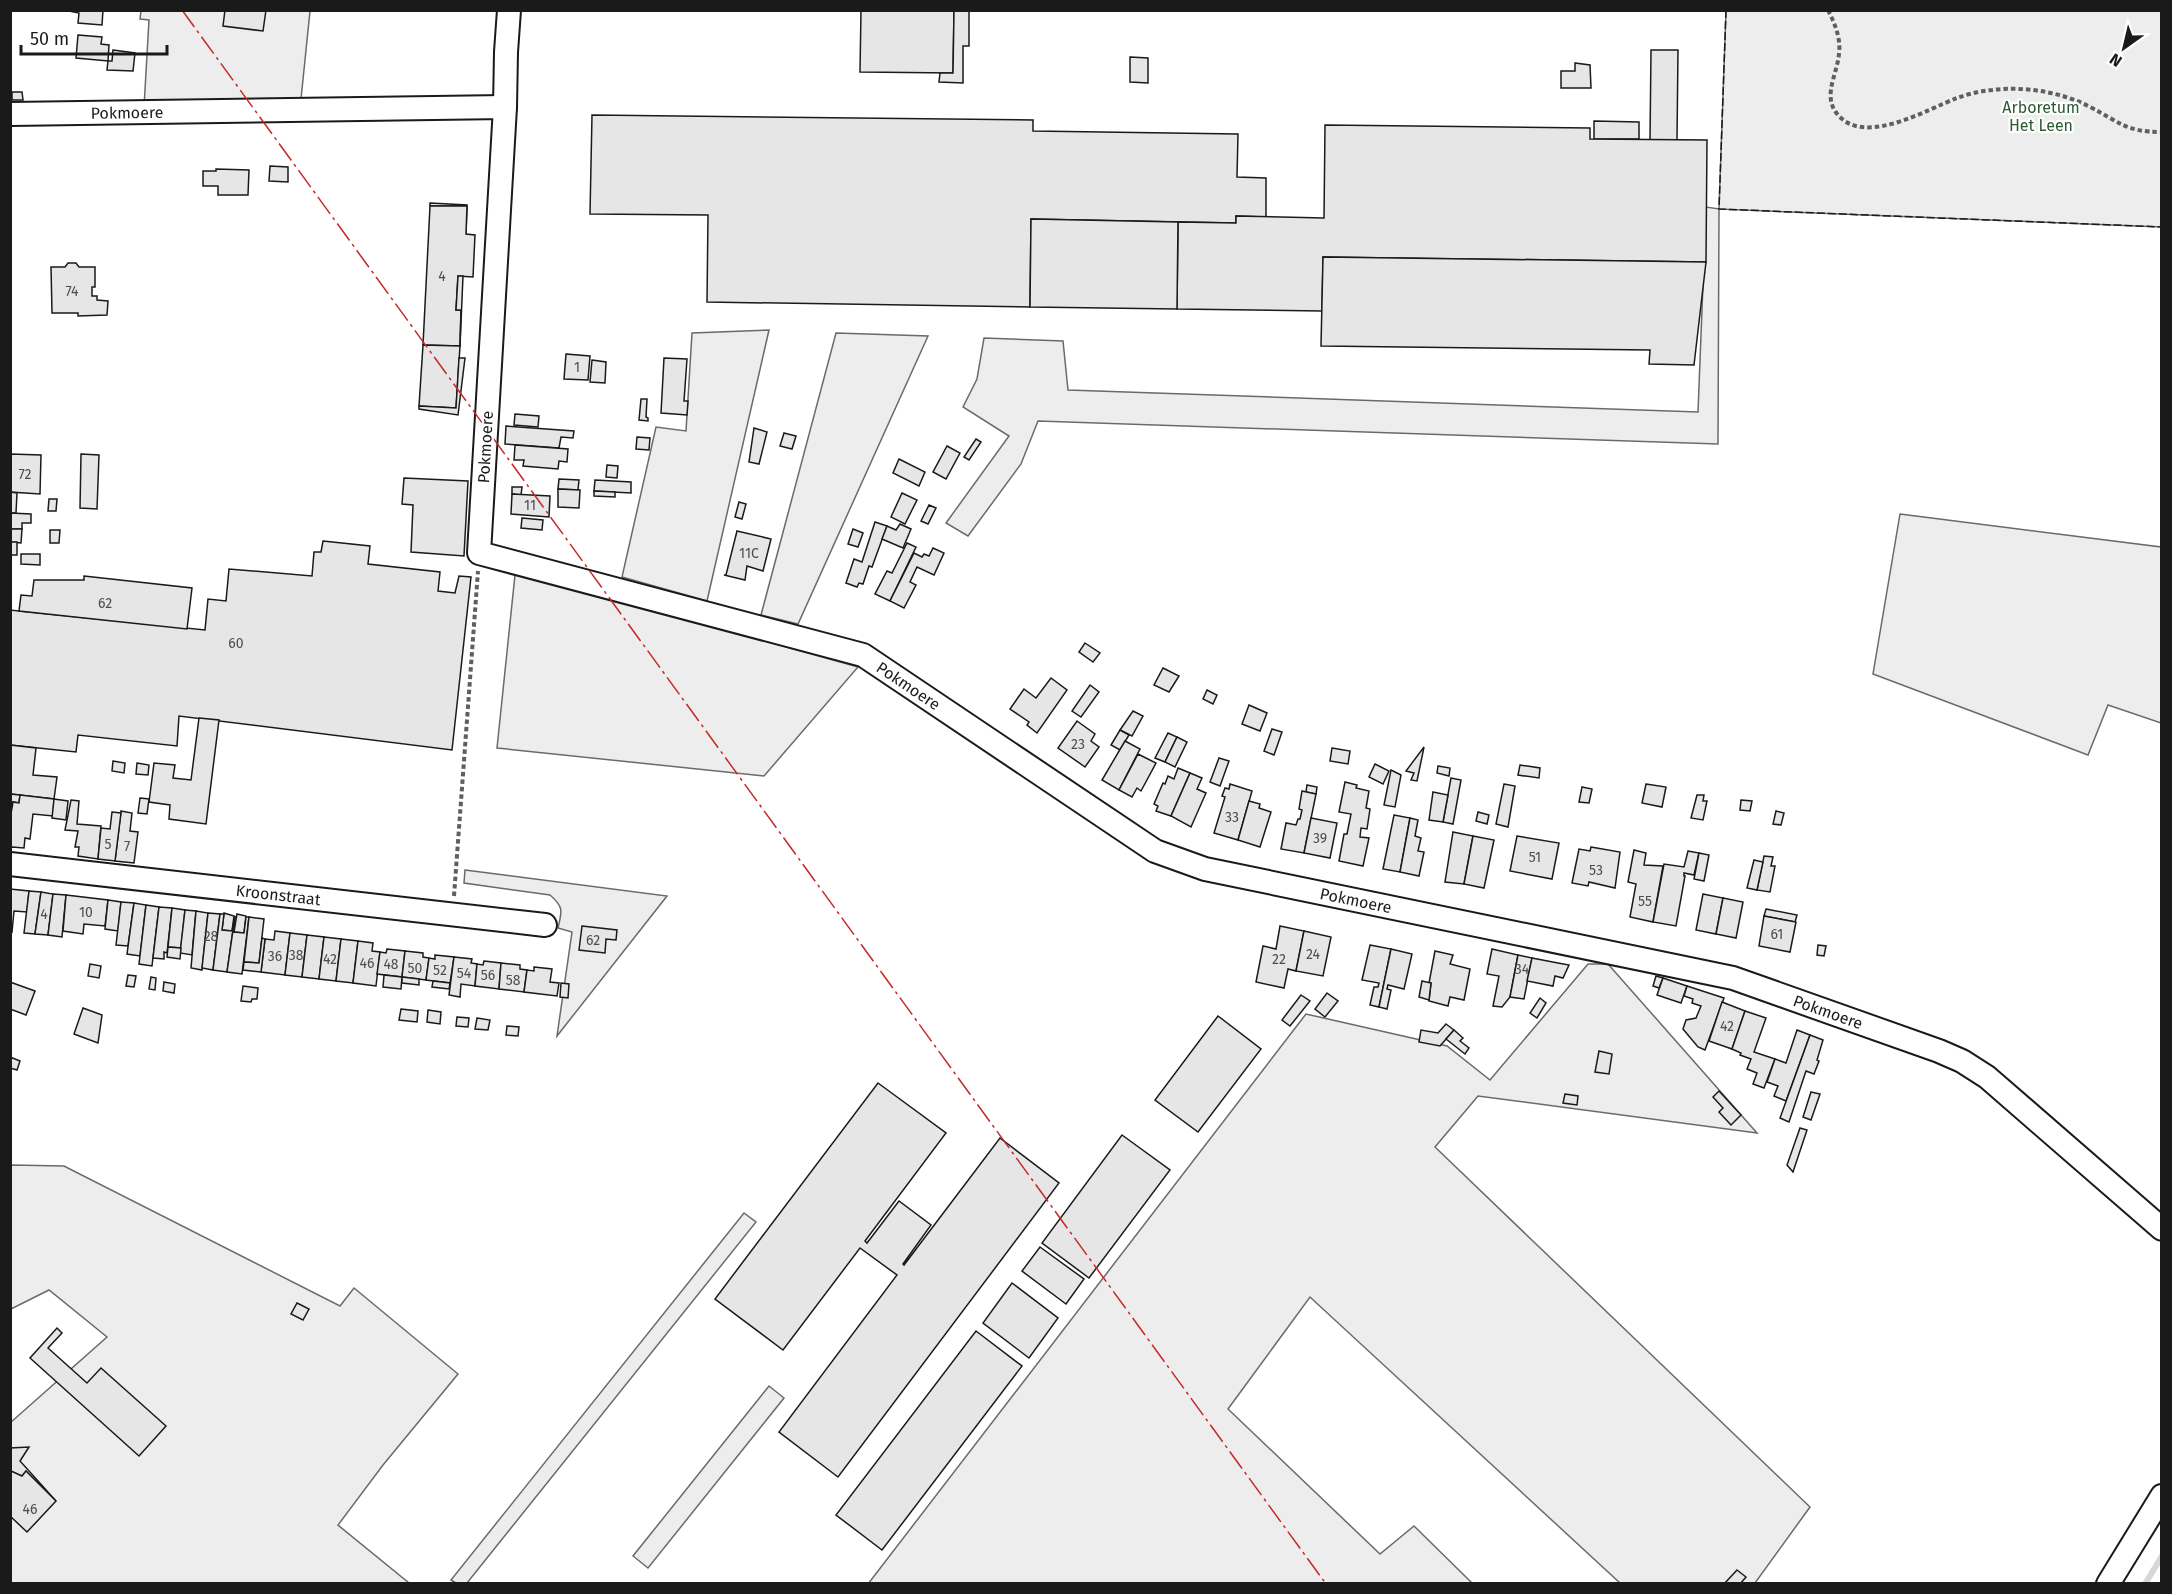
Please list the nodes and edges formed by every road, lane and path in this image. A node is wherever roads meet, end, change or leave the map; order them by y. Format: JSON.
{"nodes":[{"id":1,"x":509,"y":10,"type":"edge"},
{"id":2,"x":1828,"y":10,"type":"edge"},
{"id":3,"x":505,"y":107,"type":"junction"},
{"id":4,"x":10,"y":114,"type":"edge"},
{"id":5,"x":2162,"y":132,"type":"edge"},
{"id":6,"x":479,"y":553,"type":"junction"},
{"id":7,"x":10,"y":864,"type":"edge"},
{"id":8,"x":453,"y":914,"type":"junction"},
{"id":9,"x":544,"y":925,"type":"dead end"},
{"id":10,"x":2162,"y":1229,"type":"edge"},
{"id":11,"x":2162,"y":1496,"type":"edge"},
{"id":12,"x":2108,"y":1584,"type":"edge"}],
"edges":[{"from":1,"to":3,"type":"street"},
{"from":2,"to":5,"type":"path"},
{"from":3,"to":4,"type":"street","name":"Pokmoere"},
{"from":3,"to":6,"type":"street","name":"Pokmoere"},
{"from":6,"to":8,"type":"path"},
{"from":6,"to":10,"type":"street","name":"Pokmoere"},
{"from":7,"to":8,"type":"street","name":"Kroonstraat"},
{"from":8,"to":9,"type":"street","name":"Kroonstraat"},
{"from":11,"to":12,"type":"street"}]}
